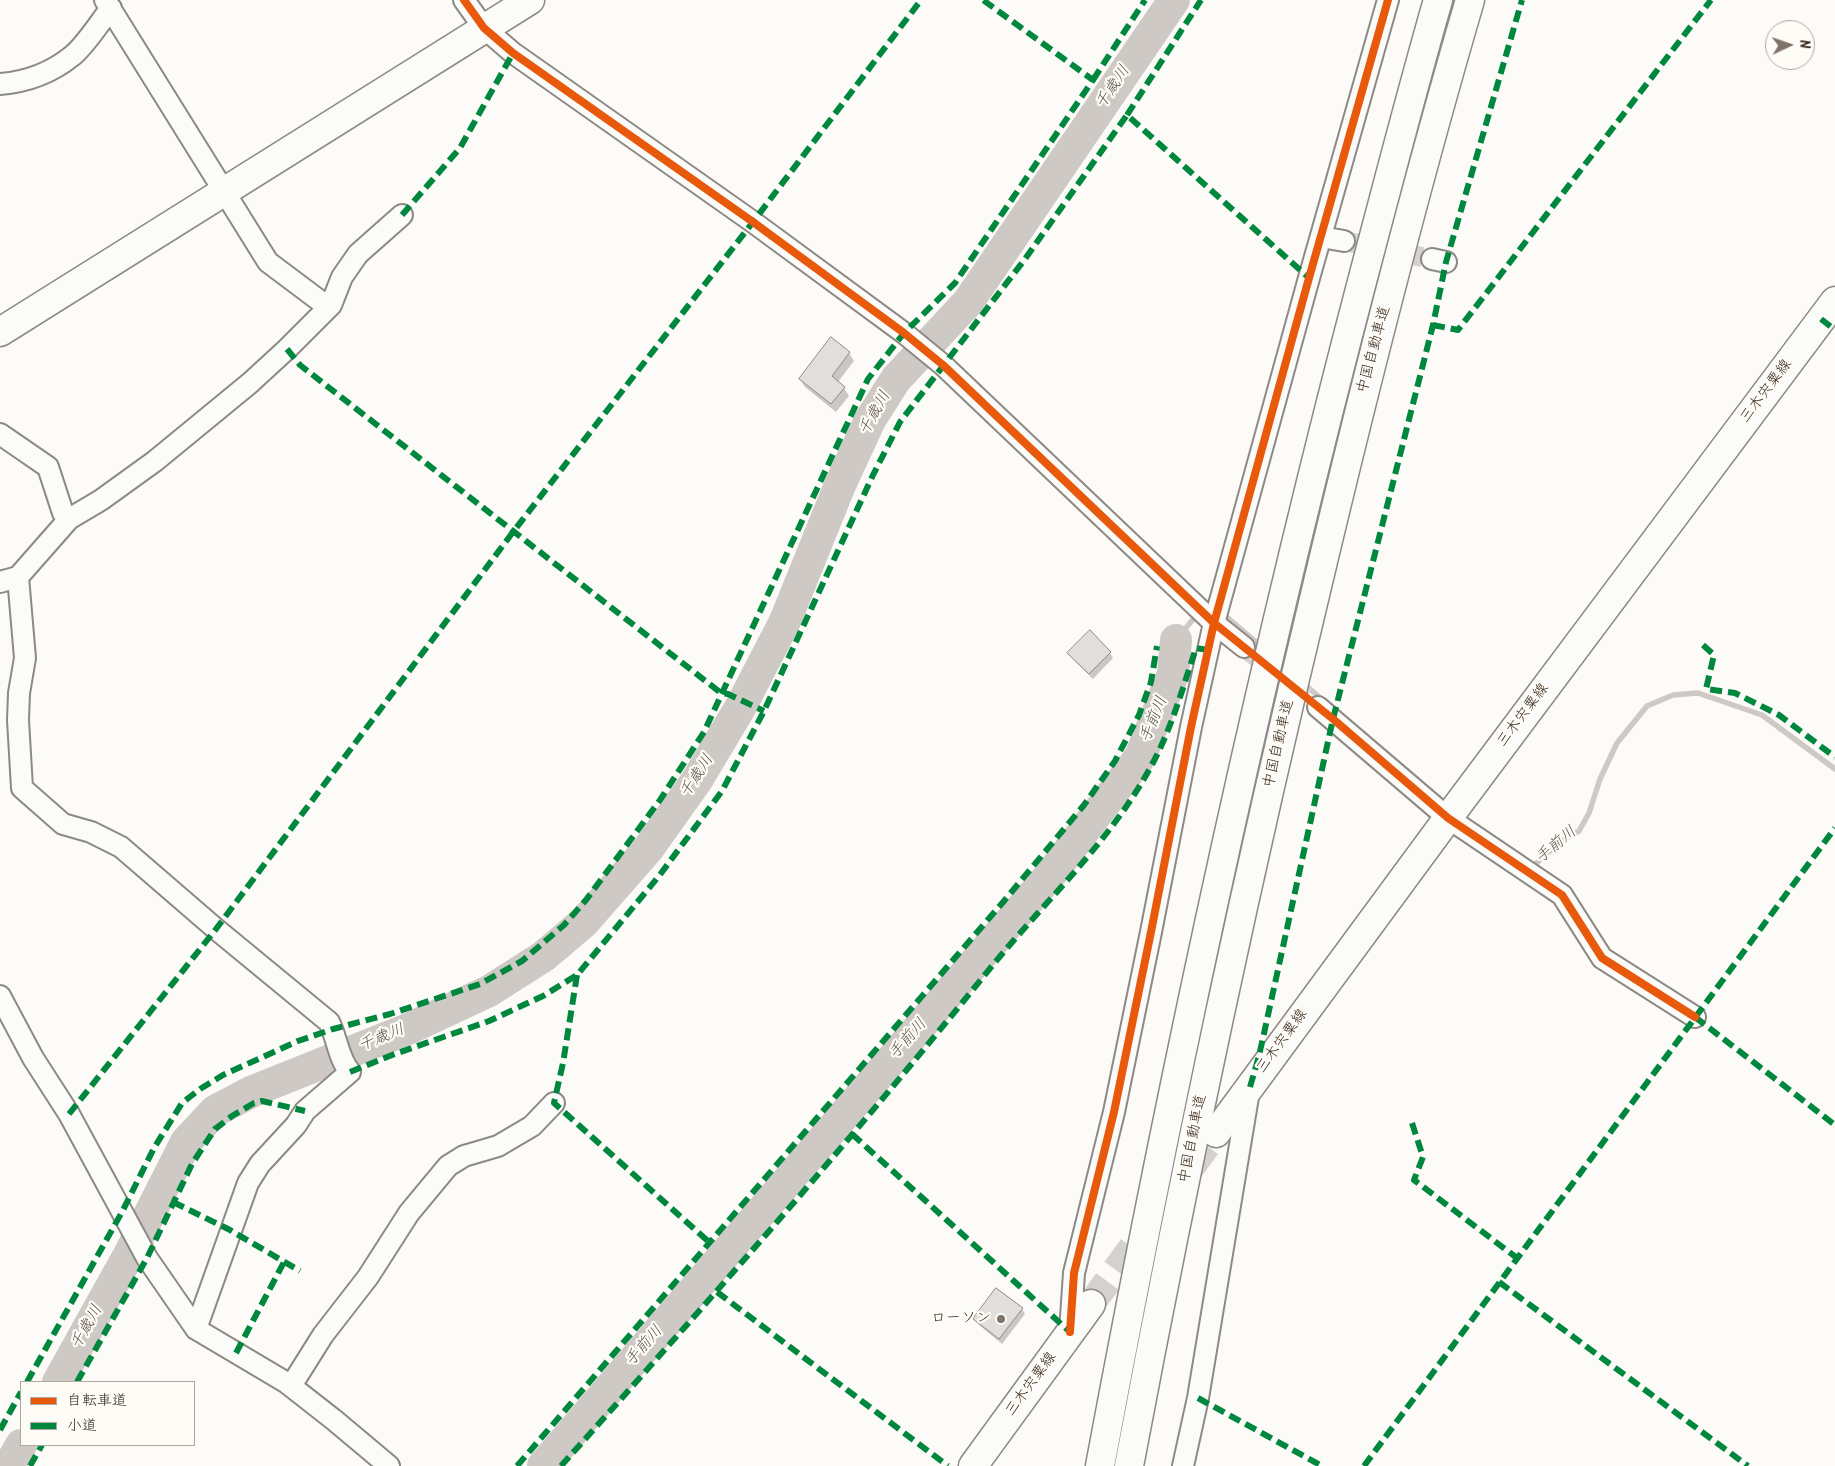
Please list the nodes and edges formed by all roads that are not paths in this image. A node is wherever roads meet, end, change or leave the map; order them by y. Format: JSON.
{"nodes":[{"id":1,"x":464,"y":0,"type":"edge"},
{"id":2,"x":530,"y":0,"type":"edge"},
{"id":3,"x":1388,"y":0,"type":"edge"},
{"id":4,"x":1438,"y":0,"type":"edge"},
{"id":5,"x":1470,"y":0,"type":"edge"},
{"id":6,"x":108,"y":4,"type":"edge"},
{"id":7,"x":484,"y":28,"type":"junction"},
{"id":8,"x":0,"y":84,"type":"edge"},
{"id":9,"x":225,"y":191,"type":"junction"},
{"id":10,"x":402,"y":215,"type":"dead end"},
{"id":11,"x":1321,"y":237,"type":"junction"},
{"id":12,"x":1344,"y":241,"type":"tunnel mouth"},
{"id":13,"x":1835,"y":301,"type":"edge"},
{"id":14,"x":331,"y":305,"type":"junction"},
{"id":15,"x":0,"y":332,"type":"edge"},
{"id":16,"x":0,"y":434,"type":"edge"},
{"id":17,"x":70,"y":519,"type":"junction"},
{"id":18,"x":9,"y":580,"type":"edge"},
{"id":19,"x":1214,"y":623,"type":"junction"},
{"id":20,"x":1244,"y":647,"type":"tunnel mouth"},
{"id":21,"x":1318,"y":707,"type":"tunnel mouth"},
{"id":22,"x":1448,"y":818,"type":"junction"},
{"id":23,"x":0,"y":996,"type":"edge"},
{"id":24,"x":1695,"y":1017,"type":"dead end"},
{"id":25,"x":1250,"y":1087,"type":"junction"},
{"id":26,"x":554,"y":1103,"type":"dead end"},
{"id":27,"x":1216,"y":1133,"type":"tunnel mouth"},
{"id":28,"x":1091,"y":1304,"type":"tunnel mouth"},
{"id":29,"x":196,"y":1329,"type":"junction"},
{"id":30,"x":1070,"y":1332,"type":"junction"},
{"id":31,"x":291,"y":1386,"type":"junction"},
{"id":32,"x":389,"y":1466,"type":"edge"},
{"id":33,"x":974,"y":1466,"type":"edge"},
{"id":34,"x":1100,"y":1466,"type":"edge"},
{"id":35,"x":1129,"y":1466,"type":"edge"},
{"id":36,"x":1183,"y":1466,"type":"edge"}],
"edges":[{"from":1,"to":7,"type":"street"},
{"from":2,"to":7,"type":"main road"},
{"from":3,"to":11,"type":"street"},
{"from":4,"to":34,"type":"main road","name":"中国自動車道"},
{"from":5,"to":35,"type":"main road","name":"中国自動車道"},
{"from":6,"to":8,"type":"street"},
{"from":6,"to":9,"type":"street"},
{"from":7,"to":9,"type":"main road"},
{"from":7,"to":19,"type":"street"},
{"from":9,"to":14,"type":"street"},
{"from":9,"to":15,"type":"main road"},
{"from":10,"to":14,"type":"street"},
{"from":11,"to":12,"type":"street"},
{"from":11,"to":19,"type":"street"},
{"from":13,"to":22,"type":"main road","name":"三木宍粟線"},
{"from":14,"to":17,"type":"street"},
{"from":16,"to":17,"type":"street"},
{"from":17,"to":18,"type":"street"},
{"from":18,"to":29,"type":"street"},
{"from":19,"to":20,"type":"street"},
{"from":19,"to":30,"type":"street"},
{"from":21,"to":22,"type":"street"},
{"from":22,"to":24,"type":"street"},
{"from":22,"to":25,"type":"main road","name":"三木宍粟線"},
{"from":23,"to":29,"type":"street"},
{"from":25,"to":27,"type":"main road","name":"三木宍粟線"},
{"from":25,"to":36,"type":"street"},
{"from":26,"to":31,"type":"street"},
{"from":28,"to":30,"type":"main road","name":"三木宍粟線"},
{"from":29,"to":31,"type":"street"},
{"from":30,"to":33,"type":"main road","name":"三木宍粟線"},
{"from":31,"to":32,"type":"street"}]}
